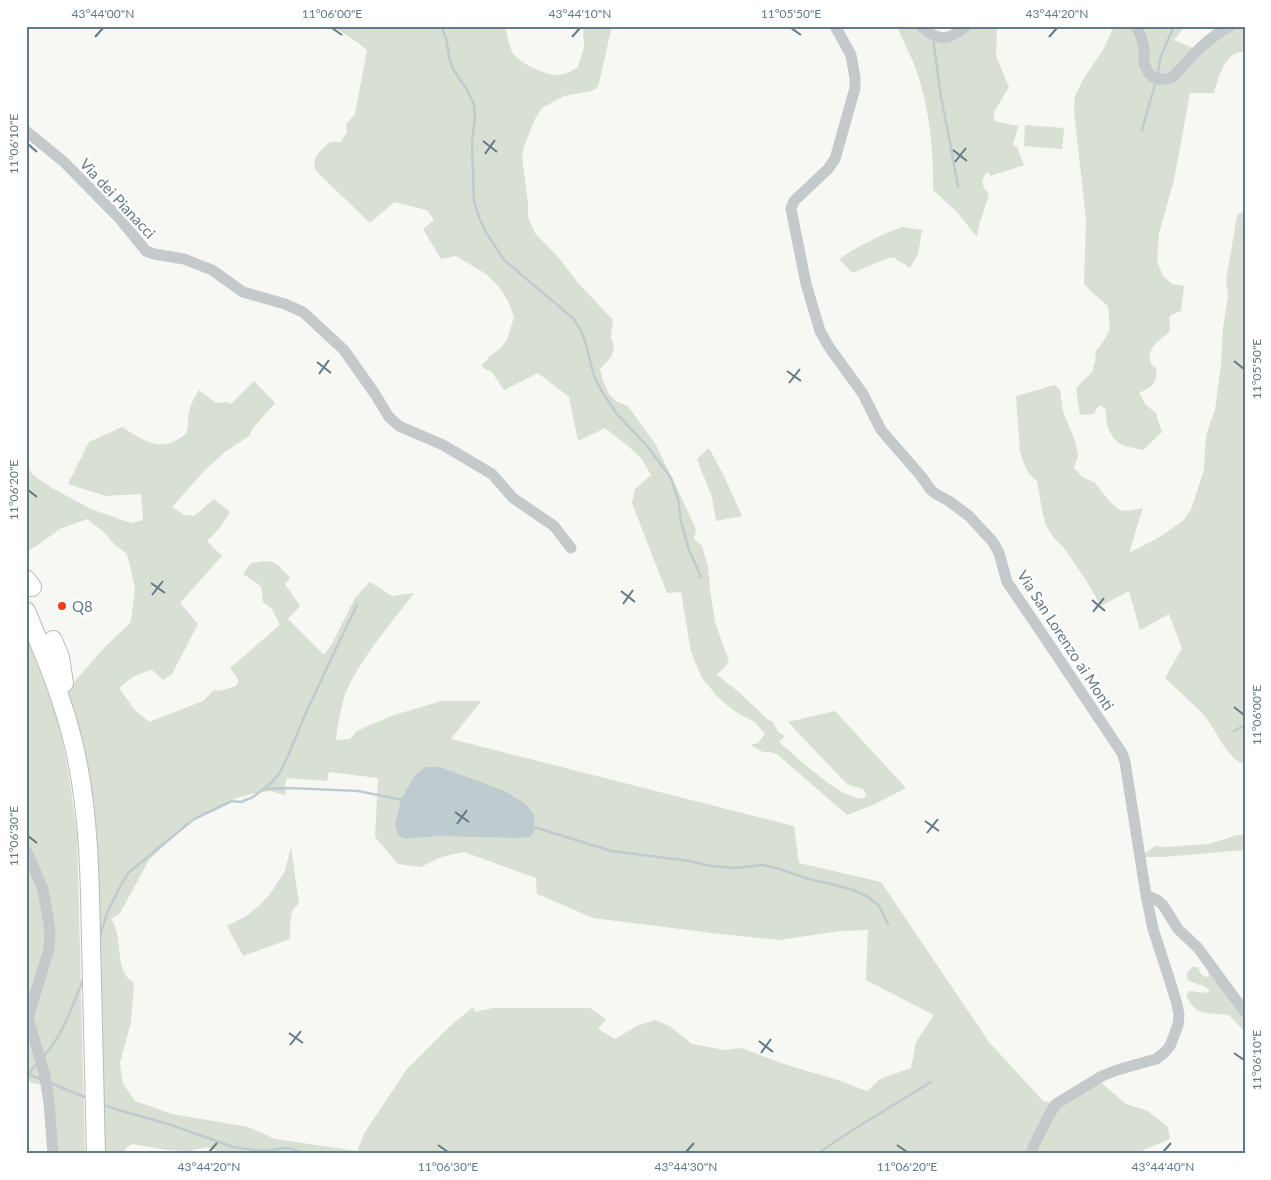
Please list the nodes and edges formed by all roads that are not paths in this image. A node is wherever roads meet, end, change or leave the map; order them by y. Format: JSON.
{"nodes":[{"id":1,"x":835,"y":26,"type":"edge"},
{"id":2,"x":921,"y":26,"type":"edge"},
{"id":3,"x":966,"y":26,"type":"edge"},
{"id":4,"x":1137,"y":26,"type":"edge"},
{"id":5,"x":1230,"y":26,"type":"edge"},
{"id":6,"x":26,"y":131,"type":"edge"},
{"id":7,"x":571,"y":548,"type":"dead end"},
{"id":8,"x":26,"y":610,"type":"edge"},
{"id":9,"x":26,"y":637,"type":"edge"},
{"id":10,"x":53,"y":640,"type":"dead end"},
{"id":11,"x":82,"y":786,"type":"junction"},
{"id":12,"x":26,"y":850,"type":"edge"},
{"id":13,"x":1146,"y":895,"type":"junction"},
{"id":14,"x":1245,"y":1012,"type":"edge"},
{"id":15,"x":53,"y":1154,"type":"edge"},
{"id":16,"x":85,"y":1154,"type":"edge"},
{"id":17,"x":96,"y":1154,"type":"edge"},
{"id":18,"x":1031,"y":1154,"type":"edge"}],
"edges":[{"from":1,"to":13,"type":"street","name":"Via San Lorenzo ai Monti"},
{"from":2,"to":3,"type":"street"},
{"from":4,"to":5,"type":"street"},
{"from":6,"to":7,"type":"street","name":"Via dei Pianacci"},
{"from":8,"to":11,"type":"highway"},
{"from":9,"to":16,"type":"highway"},
{"from":10,"to":11,"type":"highway"},
{"from":11,"to":17,"type":"highway"},
{"from":12,"to":15,"type":"street"},
{"from":13,"to":14,"type":"street"},
{"from":13,"to":18,"type":"street","name":"Via San Lorenzo ai Monti"}]}
